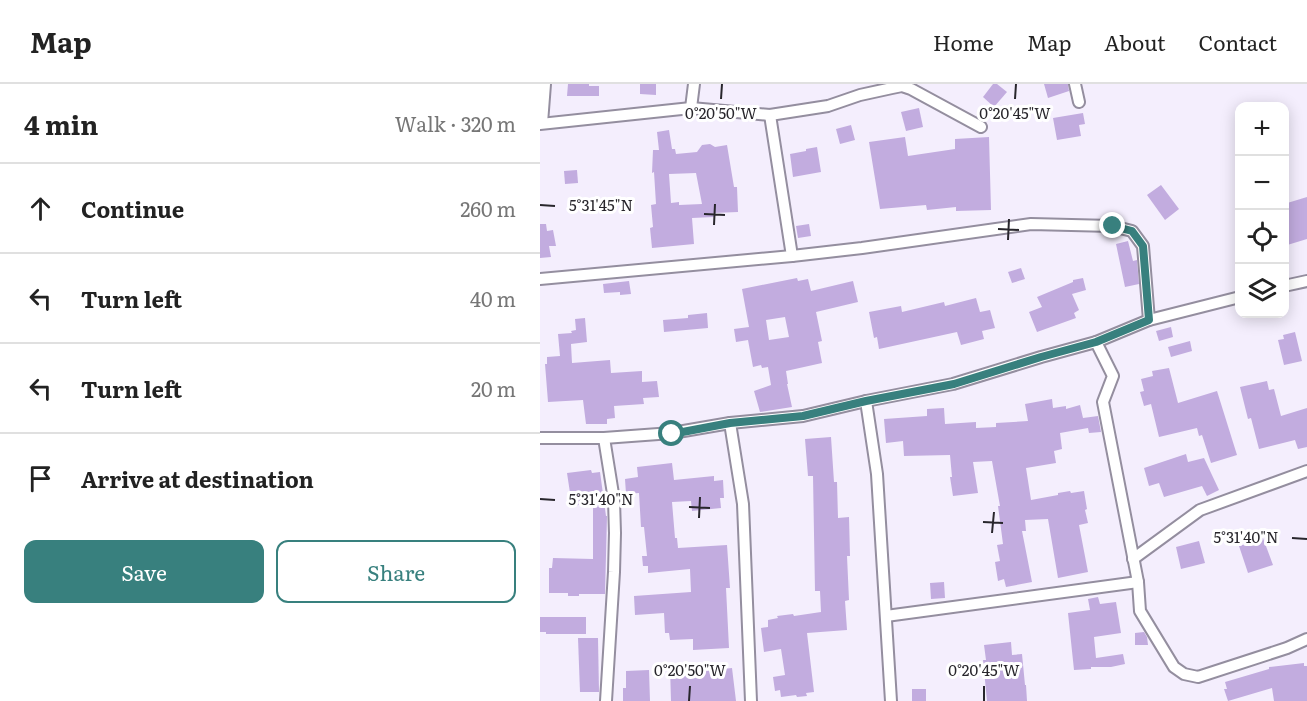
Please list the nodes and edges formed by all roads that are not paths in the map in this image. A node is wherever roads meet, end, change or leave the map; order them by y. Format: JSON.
{"nodes":[{"id":1,"x":545,"y":84,"type":"edge"},
{"id":2,"x":694,"y":84,"type":"edge"},
{"id":3,"x":1075,"y":84,"type":"edge"},
{"id":4,"x":901,"y":85,"type":"edge"},
{"id":5,"x":1079,"y":102,"type":"dead end"},
{"id":6,"x":691,"y":108,"type":"junction"},
{"id":7,"x":770,"y":115,"type":"junction"},
{"id":8,"x":541,"y":124,"type":"edge"},
{"id":9,"x":981,"y":127,"type":"dead end"},
{"id":10,"x":792,"y":256,"type":"junction"},
{"id":11,"x":540,"y":279,"type":"edge"},
{"id":12,"x":1307,"y":281,"type":"edge"},
{"id":13,"x":1289,"y":285,"type":"edge"},
{"id":14,"x":1235,"y":298,"type":"edge"},
{"id":15,"x":1149,"y":320,"type":"junction"},
{"id":16,"x":1096,"y":342,"type":"junction"},
{"id":17,"x":866,"y":401,"type":"junction"},
{"id":18,"x":730,"y":423,"type":"junction"},
{"id":19,"x":540,"y":438,"type":"edge"},
{"id":20,"x":604,"y":438,"type":"junction"},
{"id":21,"x":1307,"y":471,"type":"edge"},
{"id":22,"x":1133,"y":559,"type":"junction"},
{"id":23,"x":1138,"y":582,"type":"junction"},
{"id":24,"x":886,"y":616,"type":"junction"},
{"id":25,"x":1307,"y":639,"type":"edge"},
{"id":26,"x":606,"y":701,"type":"edge"},
{"id":27,"x":751,"y":701,"type":"edge"},
{"id":28,"x":891,"y":701,"type":"edge"}],
"edges":[{"from":1,"to":8,"type":"street"},
{"from":2,"to":6,"type":"street"},
{"from":3,"to":5,"type":"street"},
{"from":4,"to":7,"type":"street"},
{"from":4,"to":9,"type":"street"},
{"from":6,"to":7,"type":"street"},
{"from":6,"to":8,"type":"street"},
{"from":7,"to":10,"type":"street"},
{"from":10,"to":11,"type":"street"},
{"from":10,"to":15,"type":"street"},
{"from":12,"to":13,"type":"street"},
{"from":14,"to":15,"type":"street"},
{"from":15,"to":16,"type":"street"},
{"from":16,"to":17,"type":"street"},
{"from":16,"to":22,"type":"street"},
{"from":17,"to":18,"type":"street"},
{"from":17,"to":24,"type":"street"},
{"from":18,"to":20,"type":"street"},
{"from":18,"to":27,"type":"street"},
{"from":19,"to":20,"type":"street"},
{"from":20,"to":26,"type":"street"},
{"from":21,"to":22,"type":"street"},
{"from":22,"to":23,"type":"street"},
{"from":23,"to":24,"type":"street"},
{"from":23,"to":25,"type":"street"},
{"from":24,"to":28,"type":"street"}]}
